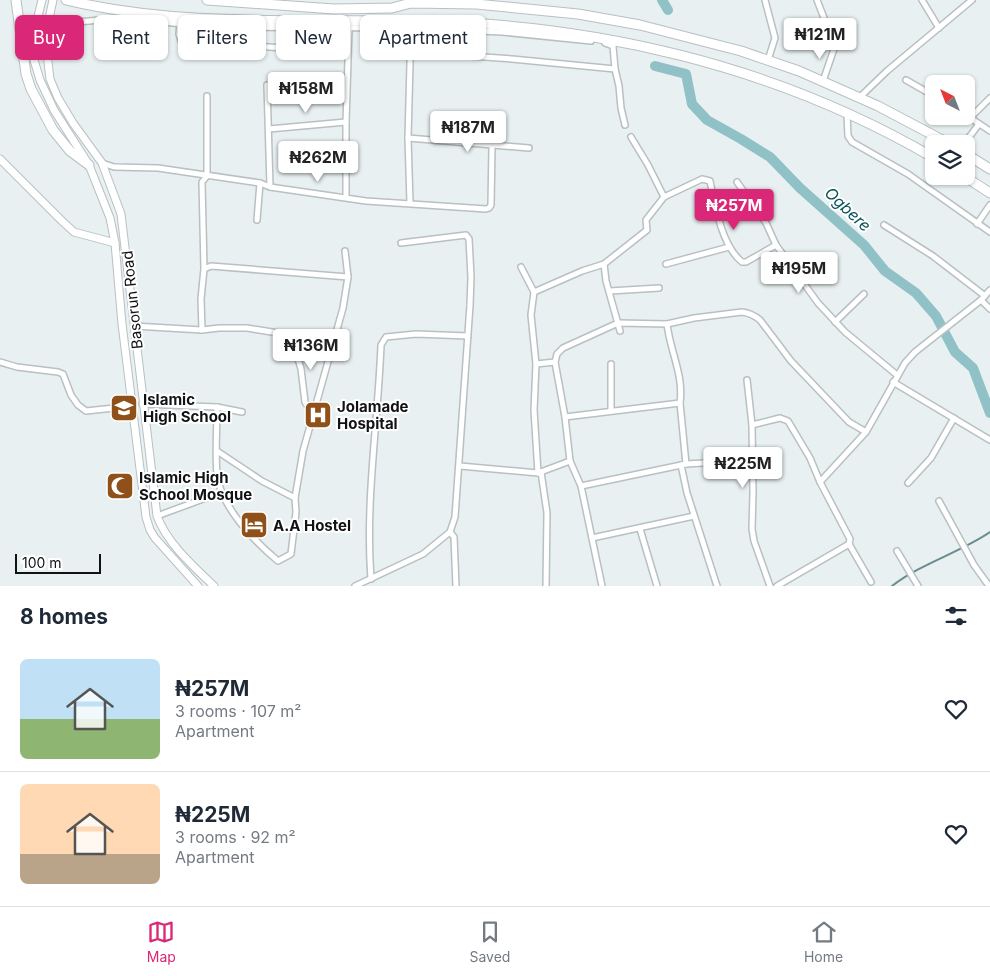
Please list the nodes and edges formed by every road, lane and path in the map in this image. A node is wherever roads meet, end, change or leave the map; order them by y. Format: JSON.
{"nodes":[{"id":1,"x":16,"y":0,"type":"edge"},
{"id":2,"x":42,"y":0,"type":"edge"},
{"id":3,"x":53,"y":0,"type":"edge"},
{"id":4,"x":66,"y":0,"type":"edge"},
{"id":5,"x":207,"y":0,"type":"edge"},
{"id":6,"x":765,"y":0,"type":"edge"},
{"id":7,"x":817,"y":0,"type":"edge"},
{"id":8,"x":922,"y":0,"type":"edge"},
{"id":9,"x":972,"y":0,"type":"edge"},
{"id":10,"x":411,"y":1,"type":"edge"},
{"id":11,"x":84,"y":21,"type":"edge"},
{"id":12,"x":178,"y":23,"type":"edge"},
{"id":13,"x":360,"y":23,"type":"edge"},
{"id":14,"x":486,"y":24,"type":"edge"},
{"id":15,"x":939,"y":28,"type":"junction"},
{"id":16,"x":486,"y":31,"type":"edge"},
{"id":17,"x":486,"y":56,"type":"edge"},
{"id":18,"x":347,"y":60,"type":"edge"},
{"id":19,"x":410,"y":60,"type":"edge"},
{"id":20,"x":768,"y":60,"type":"junction"},
{"id":21,"x":615,"y":70,"type":"junction"},
{"id":22,"x":823,"y":80,"type":"junction"},
{"id":23,"x":906,"y":80,"type":"dead end"},
{"id":24,"x":267,"y":85,"type":"dead end"},
{"id":25,"x":925,"y":91,"type":"edge"},
{"id":26,"x":207,"y":96,"type":"dead end"},
{"id":27,"x":860,"y":97,"type":"junction"},
{"id":28,"x":990,"y":98,"type":"edge"},
{"id":29,"x":975,"y":110,"type":"edge"},
{"id":30,"x":847,"y":113,"type":"junction"},
{"id":31,"x":975,"y":121,"type":"edge"},
{"id":32,"x":346,"y":122,"type":"junction"},
{"id":33,"x":979,"y":124,"type":"junction"},
{"id":34,"x":625,"y":125,"type":"dead end"},
{"id":35,"x":269,"y":129,"type":"junction"},
{"id":36,"x":990,"y":131,"type":"edge"},
{"id":37,"x":934,"y":135,"type":"edge"},
{"id":38,"x":971,"y":135,"type":"edge"},
{"id":39,"x":631,"y":137,"type":"dead end"},
{"id":40,"x":408,"y":138,"type":"junction"},
{"id":41,"x":492,"y":146,"type":"junction"},
{"id":42,"x":529,"y":148,"type":"dead end"},
{"id":43,"x":925,"y":153,"type":"edge"},
{"id":44,"x":0,"y":159,"type":"edge"},
{"id":45,"x":975,"y":160,"type":"edge"},
{"id":46,"x":102,"y":162,"type":"junction"},
{"id":47,"x":90,"y":165,"type":"junction"},
{"id":48,"x":990,"y":169,"type":"edge"},
{"id":49,"x":207,"y":176,"type":"junction"},
{"id":50,"x":737,"y":182,"type":"dead end"},
{"id":51,"x":260,"y":183,"type":"junction"},
{"id":52,"x":975,"y":183,"type":"edge"},
{"id":53,"x":270,"y":188,"type":"junction"},
{"id":54,"x":990,"y":193,"type":"edge"},
{"id":55,"x":346,"y":197,"type":"junction"},
{"id":56,"x":664,"y":197,"type":"junction"},
{"id":57,"x":410,"y":203,"type":"junction"},
{"id":58,"x":990,"y":205,"type":"edge"},
{"id":59,"x":257,"y":220,"type":"dead end"},
{"id":60,"x":977,"y":224,"type":"junction"},
{"id":61,"x":884,"y":225,"type":"dead end"},
{"id":62,"x":990,"y":232,"type":"edge"},
{"id":63,"x":401,"y":242,"type":"dead end"},
{"id":64,"x":115,"y":243,"type":"junction"},
{"id":65,"x":776,"y":245,"type":"junction"},
{"id":66,"x":729,"y":247,"type":"junction"},
{"id":67,"x":345,"y":252,"type":"dead end"},
{"id":68,"x":604,"y":264,"type":"junction"},
{"id":69,"x":666,"y":264,"type":"dead end"},
{"id":70,"x":521,"y":267,"type":"dead end"},
{"id":71,"x":204,"y":269,"type":"junction"},
{"id":72,"x":348,"y":277,"type":"junction"},
{"id":73,"x":659,"y":288,"type":"dead end"},
{"id":74,"x":990,"y":290,"type":"edge"},
{"id":75,"x":610,"y":291,"type":"junction"},
{"id":76,"x":534,"y":292,"type":"junction"},
{"id":77,"x":864,"y":294,"type":"dead end"},
{"id":78,"x":983,"y":298,"type":"junction"},
{"id":79,"x":990,"y":309,"type":"edge"},
{"id":80,"x":835,"y":322,"type":"junction"},
{"id":81,"x":618,"y":324,"type":"junction"},
{"id":82,"x":667,"y":324,"type":"junction"},
{"id":83,"x":134,"y":326,"type":"junction"},
{"id":84,"x":202,"y":330,"type":"junction"},
{"id":85,"x":620,"y":331,"type":"dead end"},
{"id":86,"x":291,"y":334,"type":"junction"},
{"id":87,"x":468,"y":336,"type":"junction"},
{"id":88,"x":334,"y":342,"type":"junction"},
{"id":89,"x":0,"y":362,"type":"edge"},
{"id":90,"x":555,"y":362,"type":"junction"},
{"id":91,"x":536,"y":364,"type":"junction"},
{"id":92,"x":611,"y":364,"type":"dead end"},
{"id":93,"x":897,"y":375,"type":"junction"},
{"id":94,"x":747,"y":380,"type":"dead end"},
{"id":95,"x":893,"y":382,"type":"junction"},
{"id":96,"x":680,"y":403,"type":"junction"},
{"id":97,"x":142,"y":404,"type":"junction"},
{"id":98,"x":133,"y":406,"type":"junction"},
{"id":99,"x":217,"y":408,"type":"junction"},
{"id":100,"x":611,"y":411,"type":"junction"},
{"id":101,"x":242,"y":412,"type":"dead end"},
{"id":102,"x":313,"y":414,"type":"junction"},
{"id":103,"x":565,"y":417,"type":"junction"},
{"id":104,"x":954,"y":418,"type":"junction"},
{"id":105,"x":752,"y":425,"type":"junction"},
{"id":106,"x":866,"y":432,"type":"junction"},
{"id":107,"x":990,"y":440,"type":"edge"},
{"id":108,"x":217,"y":451,"type":"junction"},
{"id":109,"x":570,"y":460,"type":"junction"},
{"id":110,"x":753,"y":464,"type":"junction"},
{"id":111,"x":683,"y":465,"type":"junction"},
{"id":112,"x":460,"y":466,"type":"junction"},
{"id":113,"x":540,"y":472,"type":"junction"},
{"id":114,"x":820,"y":482,"type":"junction"},
{"id":115,"x":908,"y":483,"type":"dead end"},
{"id":116,"x":152,"y":486,"type":"junction"},
{"id":117,"x":581,"y":486,"type":"junction"},
{"id":118,"x":141,"y":488,"type":"junction"},
{"id":119,"x":223,"y":497,"type":"junction"},
{"id":120,"x":295,"y":498,"type":"junction"},
{"id":121,"x":938,"y":501,"type":"dead end"},
{"id":122,"x":157,"y":516,"type":"junction"},
{"id":123,"x":694,"y":516,"type":"junction"},
{"id":124,"x":640,"y":529,"type":"junction"},
{"id":125,"x":450,"y":532,"type":"junction"},
{"id":126,"x":592,"y":538,"type":"junction"},
{"id":127,"x":848,"y":544,"type":"junction"},
{"id":128,"x":897,"y":550,"type":"dead end"},
{"id":129,"x":371,"y":579,"type":"junction"},
{"id":130,"x":871,"y":582,"type":"dead end"},
{"id":131,"x":198,"y":586,"type":"edge"},
{"id":132,"x":214,"y":586,"type":"edge"},
{"id":133,"x":355,"y":586,"type":"edge"},
{"id":134,"x":456,"y":586,"type":"edge"},
{"id":135,"x":546,"y":586,"type":"edge"},
{"id":136,"x":602,"y":586,"type":"edge"},
{"id":137,"x":657,"y":586,"type":"edge"},
{"id":138,"x":717,"y":586,"type":"edge"},
{"id":139,"x":770,"y":586,"type":"edge"},
{"id":140,"x":777,"y":586,"type":"edge"},
{"id":141,"x":918,"y":586,"type":"edge"},
{"id":142,"x":989,"y":586,"type":"edge"}],
"edges":[{"from":1,"to":47,"type":"highway"},
{"from":2,"to":47,"type":"main road","name":"Basorun Road"},
{"from":3,"to":46,"type":"main road","name":"Basorun Road"},
{"from":4,"to":13,"type":"highway"},
{"from":5,"to":10,"type":"highway"},
{"from":6,"to":20,"type":"street"},
{"from":7,"to":22,"type":"street"},
{"from":8,"to":15,"type":"street"},
{"from":9,"to":15,"type":"street"},
{"from":10,"to":20,"type":"highway"},
{"from":11,"to":12,"type":"street"},
{"from":14,"to":30,"type":"highway"},
{"from":15,"to":27,"type":"street"},
{"from":16,"to":21,"type":"street"},
{"from":17,"to":21,"type":"street"},
{"from":18,"to":32,"type":"street"},
{"from":19,"to":40,"type":"street"},
{"from":20,"to":22,"type":"highway"},
{"from":21,"to":34,"type":"street"},
{"from":22,"to":27,"type":"highway"},
{"from":23,"to":25,"type":"street"},
{"from":24,"to":35,"type":"street"},
{"from":26,"to":49,"type":"street"},
{"from":27,"to":37,"type":"highway"},
{"from":28,"to":29,"type":"street"},
{"from":30,"to":43,"type":"highway"},
{"from":30,"to":60,"type":"street"},
{"from":31,"to":33,"type":"street"},
{"from":32,"to":35,"type":"street"},
{"from":32,"to":55,"type":"street"},
{"from":33,"to":36,"type":"street"},
{"from":33,"to":38,"type":"street"},
{"from":35,"to":53,"type":"street"},
{"from":39,"to":56,"type":"street"},
{"from":40,"to":41,"type":"street"},
{"from":40,"to":57,"type":"street"},
{"from":41,"to":42,"type":"street"},
{"from":41,"to":57,"type":"street"},
{"from":44,"to":64,"type":"main road"},
{"from":45,"to":48,"type":"highway"},
{"from":46,"to":49,"type":"street"},
{"from":46,"to":83,"type":"main road","name":"Basorun Road"},
{"from":47,"to":64,"type":"main road","name":"Basorun Road"},
{"from":49,"to":51,"type":"street"},
{"from":49,"to":71,"type":"street"},
{"from":50,"to":65,"type":"street"},
{"from":51,"to":53,"type":"street"},
{"from":51,"to":59,"type":"street"},
{"from":52,"to":54,"type":"highway"},
{"from":53,"to":55,"type":"street"},
{"from":55,"to":57,"type":"street"},
{"from":56,"to":66,"type":"street"},
{"from":56,"to":68,"type":"street"},
{"from":58,"to":60,"type":"street"},
{"from":60,"to":62,"type":"street"},
{"from":61,"to":78,"type":"street"},
{"from":63,"to":87,"type":"street"},
{"from":64,"to":98,"type":"main road","name":"Basorun Road"},
{"from":65,"to":66,"type":"street"},
{"from":65,"to":80,"type":"street"},
{"from":66,"to":69,"type":"street"},
{"from":67,"to":72,"type":"street"},
{"from":68,"to":75,"type":"street"},
{"from":68,"to":76,"type":"street"},
{"from":70,"to":76,"type":"street"},
{"from":71,"to":72,"type":"street"},
{"from":71,"to":84,"type":"street"},
{"from":72,"to":88,"type":"street"},
{"from":73,"to":75,"type":"street"},
{"from":74,"to":78,"type":"street"},
{"from":75,"to":81,"type":"street"},
{"from":76,"to":91,"type":"street"},
{"from":77,"to":80,"type":"street"},
{"from":78,"to":79,"type":"street"},
{"from":78,"to":93,"type":"street"},
{"from":80,"to":93,"type":"street"},
{"from":81,"to":82,"type":"street"},
{"from":81,"to":85,"type":"street"},
{"from":81,"to":90,"type":"street"},
{"from":82,"to":96,"type":"street"},
{"from":82,"to":106,"type":"street"},
{"from":83,"to":84,"type":"street"},
{"from":83,"to":97,"type":"main road","name":"Basorun Road"},
{"from":84,"to":86,"type":"street"},
{"from":86,"to":88,"type":"street"},
{"from":86,"to":102,"type":"street"},
{"from":87,"to":112,"type":"street"},
{"from":87,"to":129,"type":"street"},
{"from":88,"to":102,"type":"street"},
{"from":89,"to":98,"type":"street"},
{"from":90,"to":91,"type":"street"},
{"from":90,"to":103,"type":"street"},
{"from":91,"to":113,"type":"street"},
{"from":92,"to":100,"type":"street"},
{"from":93,"to":95,"type":"street"},
{"from":94,"to":105,"type":"street"},
{"from":95,"to":104,"type":"street"},
{"from":95,"to":106,"type":"street"},
{"from":96,"to":100,"type":"street"},
{"from":96,"to":111,"type":"street"},
{"from":97,"to":99,"type":"street"},
{"from":97,"to":116,"type":"main road","name":"Basorun Road"},
{"from":98,"to":118,"type":"main road","name":"Basorun Road"},
{"from":99,"to":101,"type":"street"},
{"from":99,"to":108,"type":"street"},
{"from":100,"to":103,"type":"street"},
{"from":102,"to":120,"type":"street"},
{"from":103,"to":109,"type":"street"},
{"from":104,"to":107,"type":"street"},
{"from":104,"to":115,"type":"street"},
{"from":105,"to":110,"type":"street"},
{"from":105,"to":114,"type":"street"},
{"from":106,"to":114,"type":"street"},
{"from":108,"to":119,"type":"street"},
{"from":108,"to":120,"type":"street"},
{"from":109,"to":113,"type":"street"},
{"from":109,"to":117,"type":"street"},
{"from":110,"to":111,"type":"street"},
{"from":110,"to":139,"type":"street"},
{"from":111,"to":117,"type":"street"},
{"from":111,"to":123,"type":"street"},
{"from":112,"to":113,"type":"street"},
{"from":112,"to":125,"type":"street"},
{"from":113,"to":135,"type":"street"},
{"from":114,"to":127,"type":"street"},
{"from":116,"to":118,"type":"main road"},
{"from":116,"to":122,"type":"main road","name":"Basorun Road"},
{"from":117,"to":126,"type":"street"},
{"from":118,"to":131,"type":"main road","name":"Basorun Road"},
{"from":119,"to":120,"type":"street"},
{"from":119,"to":122,"type":"street"},
{"from":121,"to":142,"type":"street"},
{"from":122,"to":132,"type":"main road","name":"Basorun Road"},
{"from":123,"to":124,"type":"street"},
{"from":123,"to":138,"type":"street"},
{"from":124,"to":126,"type":"street"},
{"from":124,"to":137,"type":"street"},
{"from":125,"to":129,"type":"street"},
{"from":125,"to":134,"type":"street"},
{"from":126,"to":136,"type":"street"},
{"from":127,"to":130,"type":"street"},
{"from":127,"to":140,"type":"street"},
{"from":128,"to":141,"type":"street"},
{"from":129,"to":133,"type":"street"}]}
